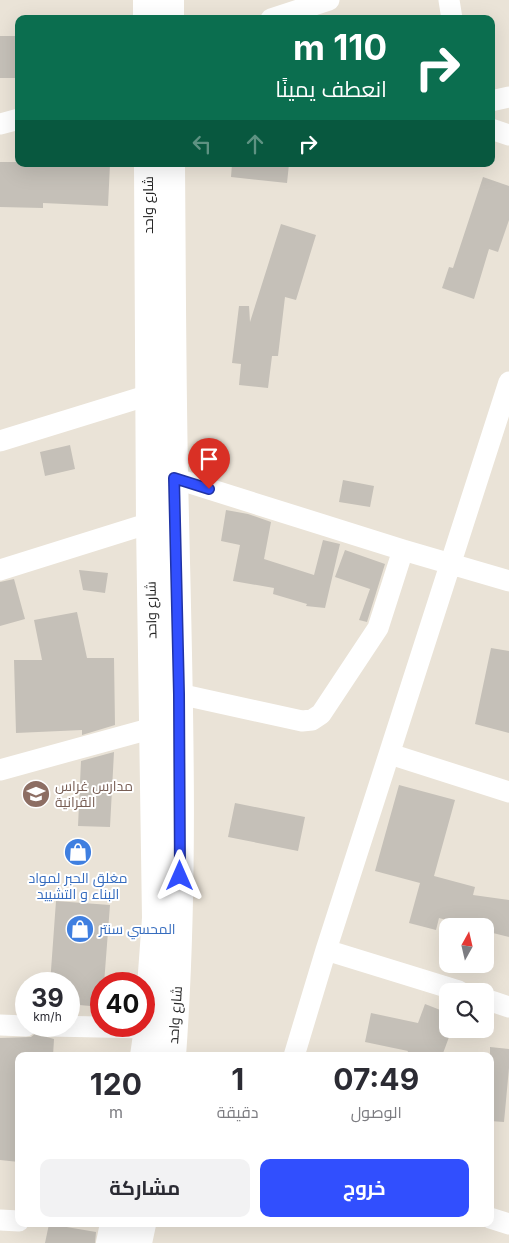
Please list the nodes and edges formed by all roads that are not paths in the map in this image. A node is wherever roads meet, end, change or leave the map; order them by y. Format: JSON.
{"nodes":[{"id":1,"x":146,"y":0,"type":"edge"},
{"id":2,"x":170,"y":0,"type":"edge"},
{"id":3,"x":329,"y":0,"type":"edge"},
{"id":4,"x":449,"y":0,"type":"edge"},
{"id":5,"x":147,"y":15,"type":"edge"},
{"id":6,"x":170,"y":15,"type":"edge"},
{"id":7,"x":283,"y":15,"type":"edge"},
{"id":8,"x":451,"y":15,"type":"edge"},
{"id":9,"x":509,"y":97,"type":"edge"},
{"id":10,"x":495,"y":100,"type":"edge"},
{"id":11,"x":15,"y":120,"type":"edge"},
{"id":12,"x":0,"y":124,"type":"edge"},
{"id":13,"x":495,"y":131,"type":"edge"},
{"id":14,"x":509,"y":136,"type":"edge"},
{"id":15,"x":148,"y":167,"type":"edge"},
{"id":16,"x":171,"y":167,"type":"edge"},
{"id":17,"x":509,"y":382,"type":"edge"},
{"id":18,"x":149,"y":395,"type":"junction"},
{"id":19,"x":0,"y":441,"type":"edge"},
{"id":20,"x":174,"y":478,"type":"junction"},
{"id":21,"x":150,"y":523,"type":"junction"},
{"id":22,"x":403,"y":550,"type":"junction"},
{"id":23,"x":450,"y":564,"type":"junction"},
{"id":24,"x":0,"y":570,"type":"edge"},
{"id":25,"x":509,"y":582,"type":"edge"},
{"id":26,"x":179,"y":694,"type":"junction"},
{"id":27,"x":162,"y":735,"type":"junction"},
{"id":28,"x":390,"y":754,"type":"junction"},
{"id":29,"x":0,"y":770,"type":"edge"},
{"id":30,"x":509,"y":792,"type":"edge"},
{"id":31,"x":326,"y":950,"type":"junction"},
{"id":32,"x":152,"y":972,"type":"edge"},
{"id":33,"x":439,"y":985,"type":"edge"},
{"id":34,"x":494,"y":1002,"type":"edge"},
{"id":35,"x":509,"y":1007,"type":"edge"},
{"id":36,"x":0,"y":1025,"type":"edge"},
{"id":37,"x":15,"y":1026,"type":"edge"},
{"id":38,"x":147,"y":1037,"type":"edge"},
{"id":39,"x":145,"y":1052,"type":"edge"},
{"id":40,"x":172,"y":1052,"type":"edge"},
{"id":41,"x":295,"y":1052,"type":"edge"},
{"id":42,"x":494,"y":1219,"type":"edge"},
{"id":43,"x":0,"y":1220,"type":"edge"},
{"id":44,"x":15,"y":1221,"type":"edge"},
{"id":45,"x":509,"y":1224,"type":"edge"},
{"id":46,"x":113,"y":1227,"type":"edge"},
{"id":47,"x":141,"y":1227,"type":"edge"},
{"id":48,"x":110,"y":1243,"type":"edge"},
{"id":49,"x":138,"y":1243,"type":"edge"}],
"edges":[{"from":1,"to":5,"type":"street"},
{"from":2,"to":6,"type":"street"},
{"from":3,"to":7,"type":"street"},
{"from":4,"to":8,"type":"street"},
{"from":9,"to":10,"type":"street"},
{"from":11,"to":12,"type":"street"},
{"from":13,"to":14,"type":"street"},
{"from":15,"to":18,"type":"street","name":"شارع واحد"},
{"from":16,"to":20,"type":"street","name":"شارع واحد"},
{"from":17,"to":23,"type":"street"},
{"from":18,"to":19,"type":"street"},
{"from":18,"to":21,"type":"street","name":"شارع واحد"},
{"from":20,"to":22,"type":"street"},
{"from":20,"to":26,"type":"street","name":"شارع واحد"},
{"from":21,"to":24,"type":"street"},
{"from":21,"to":27,"type":"street","name":"شارع واحد"},
{"from":22,"to":23,"type":"street"},
{"from":22,"to":26,"type":"street"},
{"from":23,"to":25,"type":"street"},
{"from":23,"to":28,"type":"street"},
{"from":26,"to":27,"type":"street","name":"شارع واحد"},
{"from":27,"to":29,"type":"street"},
{"from":27,"to":32,"type":"street","name":"شارع واحد"},
{"from":27,"to":40,"type":"street","name":"شارع واحد"},
{"from":28,"to":30,"type":"street"},
{"from":28,"to":31,"type":"street"},
{"from":31,"to":33,"type":"street"},
{"from":31,"to":41,"type":"street"},
{"from":34,"to":35,"type":"street"},
{"from":36,"to":37,"type":"street"},
{"from":38,"to":39,"type":"street","name":"شارع واحد"},
{"from":42,"to":45,"type":"street"},
{"from":43,"to":44,"type":"street"},
{"from":46,"to":48,"type":"street"},
{"from":47,"to":49,"type":"street"}]}
